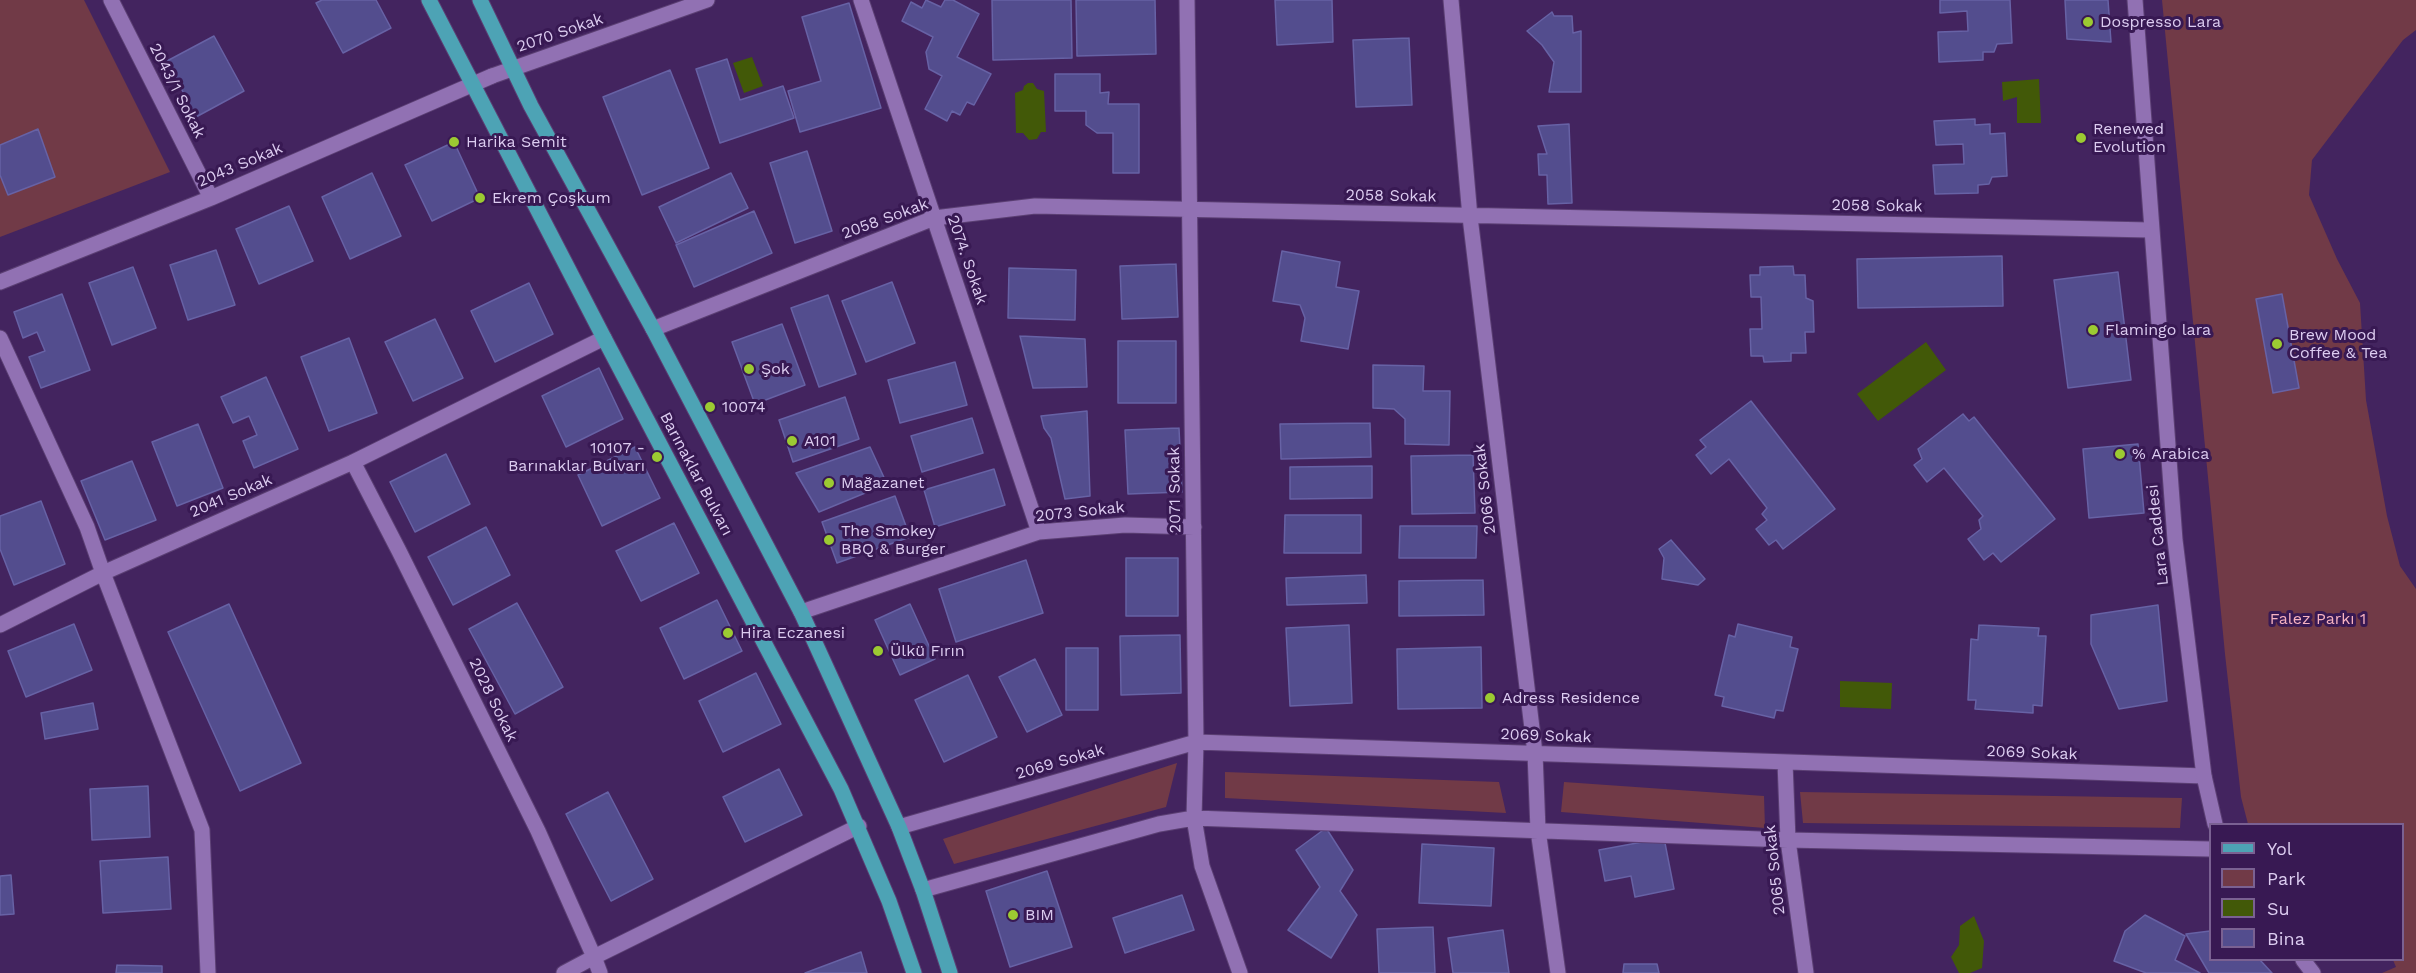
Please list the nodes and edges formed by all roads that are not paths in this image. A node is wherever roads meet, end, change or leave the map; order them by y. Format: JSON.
{"nodes":[{"id":1,"x":111,"y":0,"type":"edge"},
{"id":2,"x":429,"y":0,"type":"edge"},
{"id":3,"x":480,"y":0,"type":"edge"},
{"id":4,"x":707,"y":0,"type":"edge"},
{"id":5,"x":861,"y":0,"type":"edge"},
{"id":6,"x":1187,"y":0,"type":"edge"},
{"id":7,"x":1451,"y":0,"type":"edge"},
{"id":8,"x":2135,"y":0,"type":"edge"},
{"id":9,"x":513,"y":68,"type":"junction"},
{"id":10,"x":492,"y":76,"type":"joint"},
{"id":11,"x":472,"y":85,"type":"junction"},
{"id":12,"x":211,"y":198,"type":"junction"},
{"id":13,"x":1190,"y":209,"type":"junction"},
{"id":14,"x":1470,"y":217,"type":"junction"},
{"id":15,"x":934,"y":218,"type":"junction"},
{"id":16,"x":2150,"y":230,"type":"junction"},
{"id":17,"x":0,"y":282,"type":"edge"},
{"id":18,"x":652,"y":328,"type":"junction"},
{"id":19,"x":0,"y":338,"type":"edge"},
{"id":20,"x":604,"y":338,"type":"junction"},
{"id":21,"x":353,"y":462,"type":"junction"},
{"id":22,"x":1194,"y":527,"type":"junction"},
{"id":23,"x":1039,"y":532,"type":"junction"},
{"id":24,"x":102,"y":573,"type":"junction"},
{"id":25,"x":801,"y":612,"type":"junction"},
{"id":26,"x":0,"y":625,"type":"edge"},
{"id":27,"x":1196,"y":742,"type":"junction"},
{"id":28,"x":1535,"y":753,"type":"junction"},
{"id":29,"x":1785,"y":762,"type":"junction"},
{"id":30,"x":2204,"y":776,"type":"junction"},
{"id":31,"x":1194,"y":818,"type":"junction"},
{"id":32,"x":2215,"y":823,"type":"edge"},
{"id":33,"x":859,"y":826,"type":"junction"},
{"id":34,"x":899,"y":827,"type":"junction"},
{"id":35,"x":1538,"y":830,"type":"junction"},
{"id":36,"x":1788,"y":840,"type":"junction"},
{"id":37,"x":2209,"y":849,"type":"edge"},
{"id":38,"x":923,"y":890,"type":"junction"},
{"id":39,"x":594,"y":957,"type":"junction"},
{"id":40,"x":2303,"y":961,"type":"edge"},
{"id":41,"x":208,"y":973,"type":"edge"},
{"id":42,"x":564,"y":973,"type":"edge"},
{"id":43,"x":600,"y":973,"type":"edge"},
{"id":44,"x":914,"y":973,"type":"edge"},
{"id":45,"x":950,"y":973,"type":"edge"},
{"id":46,"x":1240,"y":973,"type":"edge"},
{"id":47,"x":1558,"y":973,"type":"edge"},
{"id":48,"x":1806,"y":973,"type":"edge"},
{"id":49,"x":2313,"y":973,"type":"edge"}],
"edges":[{"from":1,"to":12,"type":"street","name":"2043/1 Sokak"},
{"from":2,"to":11,"type":"main road","name":"Barınaklar Bulvarı"},
{"from":3,"to":9,"type":"main road","name":"Barınaklar Bulvarı"},
{"from":4,"to":9,"type":"street","name":"2070 Sokak"},
{"from":5,"to":15,"type":"street","name":"2074. Sokak"},
{"from":6,"to":13,"type":"street","name":"2071 Sokak"},
{"from":7,"to":14,"type":"street","name":"2066 Sokak"},
{"from":8,"to":16,"type":"street","name":"Lara Caddesi"},
{"from":9,"to":10,"type":"street","name":"2070 Sokak"},
{"from":9,"to":18,"type":"main road","name":"Barınaklar Bulvarı"},
{"from":10,"to":11,"type":"street","name":"2043 Sokak"},
{"from":11,"to":12,"type":"street","name":"2043 Sokak"},
{"from":11,"to":20,"type":"main road","name":"Barınaklar Bulvarı"},
{"from":12,"to":17,"type":"street","name":"2043 Sokak"},
{"from":13,"to":14,"type":"street","name":"2058 Sokak"},
{"from":13,"to":15,"type":"street","name":"2058 Sokak"},
{"from":13,"to":22,"type":"street","name":"2071 Sokak"},
{"from":14,"to":16,"type":"street","name":"2058 Sokak"},
{"from":14,"to":28,"type":"street","name":"2066 Sokak"},
{"from":15,"to":18,"type":"street","name":"2058 Sokak"},
{"from":15,"to":23,"type":"street","name":"2074. Sokak"},
{"from":16,"to":30,"type":"street","name":"Lara Caddesi"},
{"from":18,"to":25,"type":"main road","name":"Barınaklar Bulvarı"},
{"from":19,"to":24,"type":"street"},
{"from":20,"to":21,"type":"street","name":"2041 Sokak"},
{"from":20,"to":33,"type":"main road","name":"Barınaklar Bulvarı"},
{"from":21,"to":24,"type":"street","name":"2041 Sokak"},
{"from":21,"to":39,"type":"street","name":"2028 Sokak"},
{"from":22,"to":23,"type":"street","name":"2073 Sokak"},
{"from":22,"to":27,"type":"street","name":"2071 Sokak"},
{"from":23,"to":25,"type":"street","name":"2073 Sokak"},
{"from":24,"to":26,"type":"street","name":"2041 Sokak"},
{"from":24,"to":41,"type":"street"},
{"from":25,"to":34,"type":"main road","name":"Barınaklar Bulvarı"},
{"from":27,"to":28,"type":"street","name":"2069 Sokak"},
{"from":27,"to":31,"type":"street","name":"2071 Sokak"},
{"from":27,"to":34,"type":"street","name":"2069 Sokak"},
{"from":28,"to":29,"type":"street","name":"2069 Sokak"},
{"from":28,"to":35,"type":"street","name":"2066 Sokak"},
{"from":29,"to":30,"type":"street","name":"2069 Sokak"},
{"from":29,"to":36,"type":"street","name":"2065 Sokak"},
{"from":30,"to":32,"type":"street","name":"Lara Caddesi"},
{"from":31,"to":35,"type":"street"},
{"from":31,"to":38,"type":"street"},
{"from":31,"to":46,"type":"street","name":"2071 Sokak"},
{"from":33,"to":39,"type":"street"},
{"from":33,"to":44,"type":"main road","name":"Barınaklar Bulvarı"},
{"from":34,"to":38,"type":"main road","name":"Barınaklar Bulvarı"},
{"from":35,"to":36,"type":"street"},
{"from":35,"to":47,"type":"street","name":"2066 Sokak"},
{"from":36,"to":37,"type":"street"},
{"from":36,"to":48,"type":"street","name":"2065 Sokak"},
{"from":38,"to":45,"type":"main road","name":"Barınaklar Bulvarı"},
{"from":39,"to":42,"type":"street"},
{"from":39,"to":43,"type":"street","name":"2028 Sokak"},
{"from":40,"to":49,"type":"street"}]}
